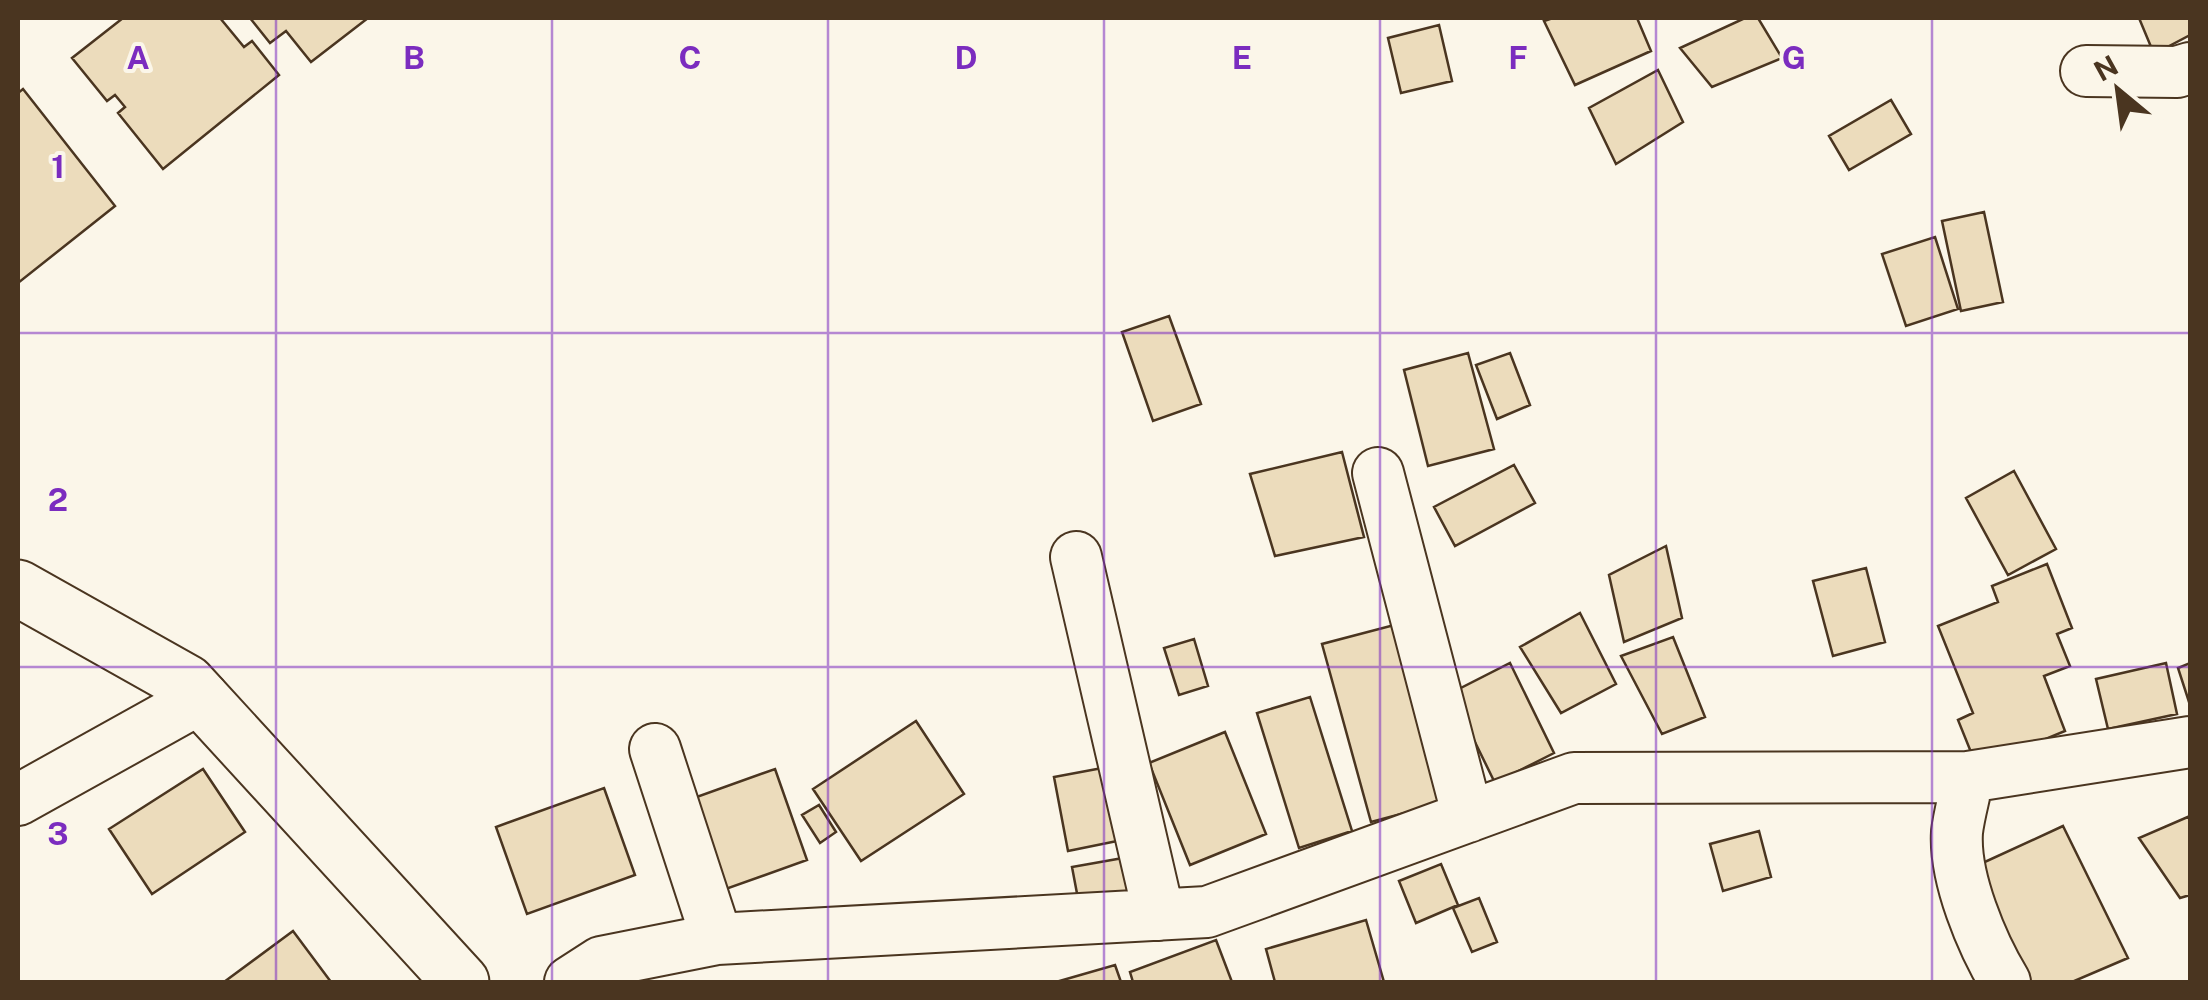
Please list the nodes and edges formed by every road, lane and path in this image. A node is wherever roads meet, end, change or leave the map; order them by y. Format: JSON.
{"nodes":[{"id":1,"x":2190,"y":68,"type":"edge"},
{"id":2,"x":2086,"y":70,"type":"dead end"},
{"id":3,"x":1378,"y":473,"type":"dead end"},
{"id":4,"x":1076,"y":557,"type":"dead end"},
{"id":5,"x":18,"y":588,"type":"edge"},
{"id":6,"x":202,"y":696,"type":"junction"},
{"id":7,"x":2190,"y":742,"type":"edge"},
{"id":8,"x":655,"y":749,"type":"dead end"},
{"id":9,"x":1968,"y":777,"type":"junction"},
{"id":10,"x":18,"y":800,"type":"edge"},
{"id":11,"x":1468,"y":817,"type":"junction"},
{"id":12,"x":1159,"y":915,"type":"junction"},
{"id":13,"x":717,"y":939,"type":"junction"},
{"id":14,"x":461,"y":982,"type":"edge"},
{"id":15,"x":570,"y":982,"type":"edge"},
{"id":16,"x":2005,"y":982,"type":"edge"}],
"edges":[{"from":1,"to":2,"type":"street"},
{"from":3,"to":11,"type":"street"},
{"from":4,"to":12,"type":"street"},
{"from":5,"to":6,"type":"main road"},
{"from":6,"to":10,"type":"street"},
{"from":6,"to":14,"type":"main road"},
{"from":7,"to":9,"type":"street"},
{"from":8,"to":13,"type":"street"},
{"from":9,"to":11,"type":"street"},
{"from":9,"to":16,"type":"street"},
{"from":11,"to":12,"type":"street"},
{"from":12,"to":13,"type":"street"},
{"from":13,"to":15,"type":"street"}]}
